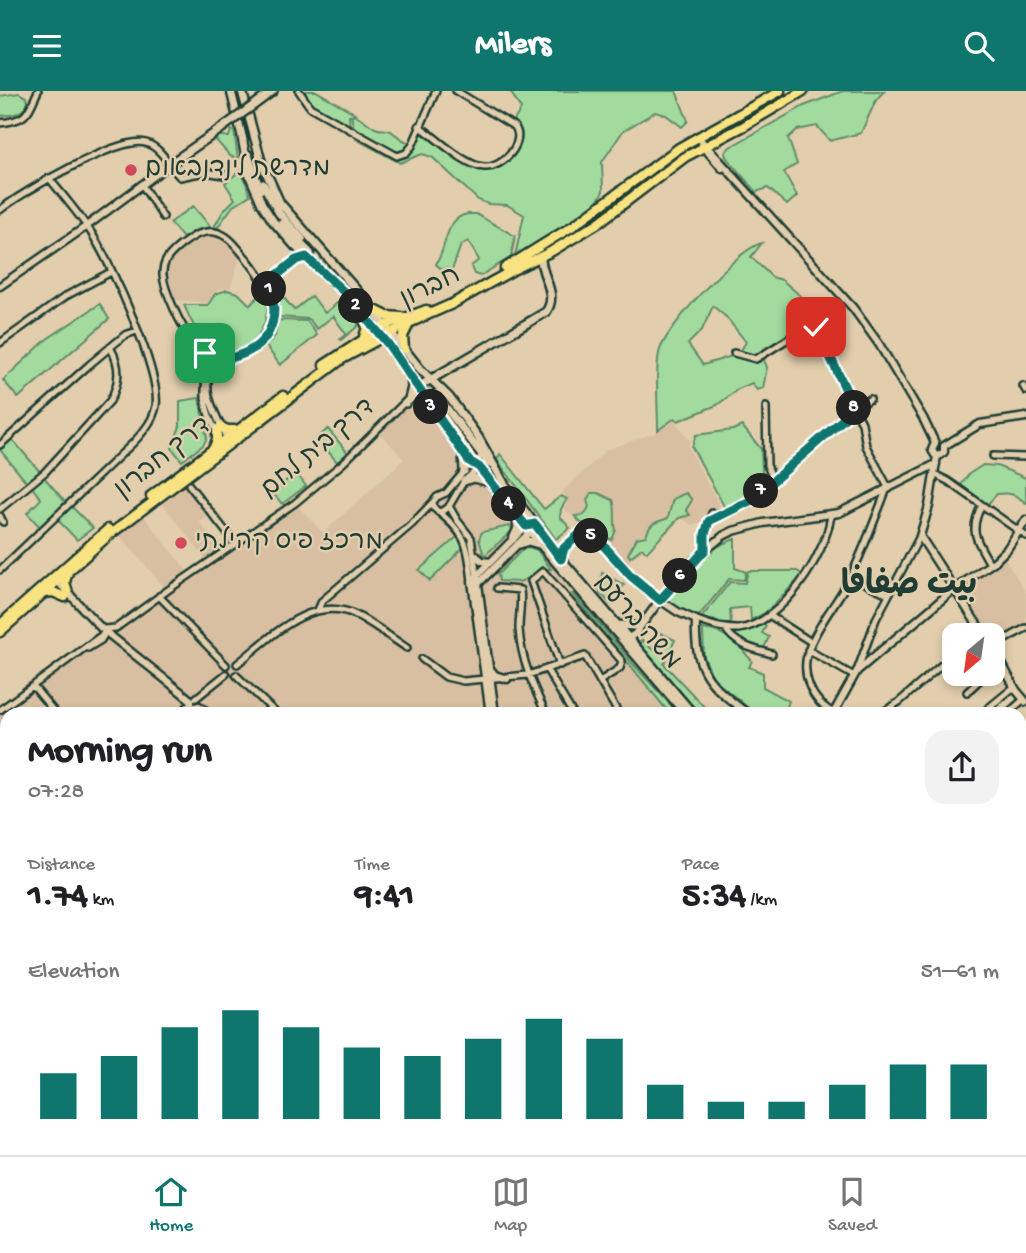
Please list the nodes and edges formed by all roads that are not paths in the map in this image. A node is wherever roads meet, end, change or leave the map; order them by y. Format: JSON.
{"nodes":[{"id":1,"x":34,"y":91,"type":"edge"},
{"id":2,"x":231,"y":91,"type":"edge"},
{"id":3,"x":240,"y":91,"type":"edge"},
{"id":4,"x":272,"y":91,"type":"edge"},
{"id":5,"x":299,"y":91,"type":"edge"},
{"id":6,"x":436,"y":91,"type":"edge"},
{"id":7,"x":456,"y":91,"type":"edge"},
{"id":8,"x":780,"y":91,"type":"edge"},
{"id":9,"x":803,"y":91,"type":"edge"},
{"id":10,"x":0,"y":123,"type":"edge"},
{"id":11,"x":419,"y":126,"type":"junction"},
{"id":12,"x":698,"y":137,"type":"junction"},
{"id":13,"x":705,"y":146,"type":"junction"},
{"id":14,"x":170,"y":164,"type":"junction"},
{"id":15,"x":224,"y":175,"type":"dead end"},
{"id":16,"x":50,"y":179,"type":"junction"},
{"id":17,"x":142,"y":185,"type":"junction"},
{"id":18,"x":0,"y":210,"type":"edge"},
{"id":19,"x":163,"y":216,"type":"dead end"},
{"id":20,"x":87,"y":226,"type":"junction"},
{"id":21,"x":540,"y":248,"type":"junction"},
{"id":22,"x":309,"y":253,"type":"junction"},
{"id":23,"x":538,"y":259,"type":"junction"},
{"id":24,"x":111,"y":272,"type":"junction"},
{"id":25,"x":266,"y":284,"type":"junction"},
{"id":26,"x":0,"y":286,"type":"edge"},
{"id":27,"x":373,"y":309,"type":"junction"},
{"id":28,"x":360,"y":311,"type":"junction"},
{"id":29,"x":409,"y":319,"type":"junction"},
{"id":30,"x":389,"y":328,"type":"junction"},
{"id":31,"x":136,"y":331,"type":"junction"},
{"id":32,"x":379,"y":334,"type":"junction"},
{"id":33,"x":363,"y":339,"type":"junction"},
{"id":34,"x":0,"y":342,"type":"edge"},
{"id":35,"x":110,"y":347,"type":"junction"},
{"id":36,"x":200,"y":348,"type":"junction"},
{"id":37,"x":404,"y":349,"type":"junction"},
{"id":38,"x":214,"y":353,"type":"junction"},
{"id":39,"x":734,"y":353,"type":"dead end"},
{"id":40,"x":230,"y":357,"type":"junction"},
{"id":41,"x":207,"y":360,"type":"junction"},
{"id":42,"x":216,"y":363,"type":"junction"},
{"id":43,"x":410,"y":373,"type":"junction"},
{"id":44,"x":431,"y":378,"type":"junction"},
{"id":45,"x":419,"y":389,"type":"junction"},
{"id":46,"x":409,"y":399,"type":"junction"},
{"id":47,"x":870,"y":399,"type":"dead end"},
{"id":48,"x":766,"y":407,"type":"dead end"},
{"id":49,"x":401,"y":408,"type":"junction"},
{"id":50,"x":855,"y":409,"type":"junction"},
{"id":51,"x":1026,"y":417,"type":"edge"},
{"id":52,"x":218,"y":429,"type":"junction"},
{"id":53,"x":236,"y":430,"type":"junction"},
{"id":54,"x":226,"y":441,"type":"junction"},
{"id":55,"x":935,"y":443,"type":"junction"},
{"id":56,"x":0,"y":445,"type":"edge"},
{"id":57,"x":944,"y":446,"type":"junction"},
{"id":58,"x":214,"y":447,"type":"junction"},
{"id":59,"x":462,"y":451,"type":"junction"},
{"id":60,"x":937,"y":456,"type":"junction"},
{"id":61,"x":993,"y":456,"type":"dead end"},
{"id":62,"x":487,"y":457,"type":"junction"},
{"id":63,"x":1026,"y":457,"type":"edge"},
{"id":64,"x":476,"y":464,"type":"junction"},
{"id":65,"x":936,"y":464,"type":"junction"},
{"id":66,"x":464,"y":471,"type":"junction"},
{"id":67,"x":934,"y":474,"type":"junction"},
{"id":68,"x":773,"y":480,"type":"junction"},
{"id":69,"x":464,"y":481,"type":"junction"},
{"id":70,"x":493,"y":484,"type":"junction"},
{"id":71,"x":188,"y":485,"type":"dead end"},
{"id":72,"x":888,"y":490,"type":"junction"},
{"id":73,"x":443,"y":495,"type":"junction"},
{"id":74,"x":433,"y":502,"type":"junction"},
{"id":75,"x":449,"y":505,"type":"junction"},
{"id":76,"x":982,"y":505,"type":"junction"},
{"id":77,"x":0,"y":509,"type":"edge"},
{"id":78,"x":439,"y":512,"type":"junction"},
{"id":79,"x":515,"y":512,"type":"junction"},
{"id":80,"x":712,"y":513,"type":"dead end"},
{"id":81,"x":831,"y":516,"type":"junction"},
{"id":82,"x":1026,"y":520,"type":"edge"},
{"id":83,"x":709,"y":521,"type":"junction"},
{"id":84,"x":412,"y":524,"type":"junction"},
{"id":85,"x":531,"y":528,"type":"junction"},
{"id":86,"x":1019,"y":531,"type":"junction"},
{"id":87,"x":920,"y":536,"type":"junction"},
{"id":88,"x":1026,"y":536,"type":"edge"},
{"id":89,"x":517,"y":542,"type":"junction"},
{"id":90,"x":235,"y":543,"type":"junction"},
{"id":91,"x":542,"y":546,"type":"junction"},
{"id":92,"x":705,"y":550,"type":"junction"},
{"id":93,"x":474,"y":554,"type":"junction"},
{"id":94,"x":561,"y":559,"type":"junction"},
{"id":95,"x":492,"y":561,"type":"junction"},
{"id":96,"x":990,"y":564,"type":"junction"},
{"id":97,"x":0,"y":570,"type":"edge"},
{"id":98,"x":68,"y":572,"type":"junction"},
{"id":99,"x":850,"y":577,"type":"junction"},
{"id":100,"x":476,"y":580,"type":"junction"},
{"id":101,"x":54,"y":582,"type":"junction"},
{"id":102,"x":496,"y":588,"type":"dead end"},
{"id":103,"x":953,"y":590,"type":"junction"},
{"id":104,"x":45,"y":593,"type":"junction"},
{"id":105,"x":888,"y":594,"type":"junction"},
{"id":106,"x":66,"y":595,"type":"junction"},
{"id":107,"x":159,"y":596,"type":"junction"},
{"id":108,"x":660,"y":600,"type":"junction"},
{"id":109,"x":318,"y":610,"type":"junction"},
{"id":110,"x":769,"y":615,"type":"junction"},
{"id":111,"x":696,"y":620,"type":"junction"},
{"id":112,"x":643,"y":621,"type":"junction"},
{"id":113,"x":972,"y":623,"type":"edge"},
{"id":114,"x":0,"y":625,"type":"edge"},
{"id":115,"x":617,"y":625,"type":"junction"},
{"id":116,"x":635,"y":627,"type":"junction"},
{"id":117,"x":725,"y":628,"type":"junction"},
{"id":118,"x":1026,"y":628,"type":"edge"},
{"id":119,"x":103,"y":630,"type":"junction"},
{"id":120,"x":0,"y":632,"type":"edge"},
{"id":121,"x":625,"y":638,"type":"junction"},
{"id":122,"x":1005,"y":639,"type":"edge"},
{"id":123,"x":811,"y":642,"type":"junction"},
{"id":124,"x":407,"y":648,"type":"dead end"},
{"id":125,"x":808,"y":650,"type":"junction"},
{"id":126,"x":772,"y":654,"type":"dead end"},
{"id":127,"x":422,"y":659,"type":"dead end"},
{"id":128,"x":488,"y":662,"type":"junction"},
{"id":129,"x":237,"y":664,"type":"junction"},
{"id":130,"x":942,"y":664,"type":"edge"},
{"id":131,"x":226,"y":665,"type":"junction"},
{"id":132,"x":560,"y":665,"type":"junction"},
{"id":133,"x":547,"y":670,"type":"junction"},
{"id":134,"x":1005,"y":670,"type":"edge"},
{"id":135,"x":226,"y":674,"type":"junction"},
{"id":136,"x":856,"y":674,"type":"junction"},
{"id":137,"x":236,"y":675,"type":"junction"},
{"id":138,"x":528,"y":675,"type":"junction"},
{"id":139,"x":507,"y":679,"type":"junction"},
{"id":140,"x":488,"y":680,"type":"junction"},
{"id":141,"x":600,"y":681,"type":"junction"},
{"id":142,"x":33,"y":686,"type":"junction"},
{"id":143,"x":973,"y":686,"type":"edge"},
{"id":144,"x":1014,"y":687,"type":"junction"},
{"id":145,"x":967,"y":692,"type":"dead end"},
{"id":146,"x":1025,"y":700,"type":"edge"},
{"id":147,"x":194,"y":703,"type":"junction"},
{"id":148,"x":1,"y":707,"type":"edge"},
{"id":149,"x":49,"y":707,"type":"edge"},
{"id":150,"x":190,"y":707,"type":"edge"},
{"id":151,"x":200,"y":707,"type":"edge"},
{"id":152,"x":270,"y":707,"type":"edge"},
{"id":153,"x":492,"y":707,"type":"edge"},
{"id":154,"x":543,"y":707,"type":"edge"},
{"id":155,"x":569,"y":707,"type":"edge"},
{"id":156,"x":615,"y":707,"type":"edge"},
{"id":157,"x":680,"y":707,"type":"edge"},
{"id":158,"x":687,"y":707,"type":"edge"},
{"id":159,"x":739,"y":707,"type":"edge"},
{"id":160,"x":824,"y":707,"type":"edge"},
{"id":161,"x":838,"y":707,"type":"edge"},
{"id":162,"x":891,"y":707,"type":"edge"},
{"id":163,"x":990,"y":707,"type":"edge"},
{"id":164,"x":267,"y":1155,"type":"edge"},
{"id":165,"x":298,"y":1155,"type":"edge"}],
"edges":[{"from":1,"to":10,"type":"street"},
{"from":2,"to":22,"type":"main road"},
{"from":3,"to":22,"type":"main road"},
{"from":3,"to":27,"type":"main road"},
{"from":4,"to":14,"type":"main road","bridge":true},
{"from":5,"to":11,"type":"street"},
{"from":6,"to":11,"type":"street"},
{"from":7,"to":11,"type":"street"},
{"from":8,"to":12,"type":"highway","name":"חברון"},
{"from":9,"to":13,"type":"highway","name":"חברון"},
{"from":12,"to":13,"type":"street"},
{"from":12,"to":21,"type":"highway","name":"חברון"},
{"from":13,"to":23,"type":"highway","name":"חברון"},
{"from":13,"to":55,"type":"street"},
{"from":14,"to":15,"type":"street"},
{"from":14,"to":16,"type":"street"},
{"from":14,"to":17,"type":"street"},
{"from":16,"to":18,"type":"street"},
{"from":16,"to":20,"type":"street"},
{"from":17,"to":19,"type":"street"},
{"from":17,"to":20,"type":"street"},
{"from":20,"to":24,"type":"street"},
{"from":20,"to":26,"type":"street"},
{"from":21,"to":23,"type":"main road"},
{"from":21,"to":29,"type":"highway","name":"חברון"},
{"from":22,"to":25,"type":"street"},
{"from":22,"to":28,"type":"main road"},
{"from":23,"to":29,"type":"highway","name":"חברון"},
{"from":23,"to":44,"type":"main road","name":"דרך בית לחם"},
{"from":24,"to":31,"type":"street"},
{"from":24,"to":34,"type":"street"},
{"from":25,"to":36,"type":"street"},
{"from":25,"to":40,"type":"street"},
{"from":27,"to":29,"type":"highway"},
{"from":27,"to":30,"type":"main road"},
{"from":28,"to":32,"type":"main road"},
{"from":28,"to":33,"type":"highway"},
{"from":29,"to":30,"type":"highway","name":"חברון"},
{"from":29,"to":37,"type":"highway"},
{"from":30,"to":32,"type":"highway","name":"חברון"},
{"from":30,"to":37,"type":"main road"},
{"from":31,"to":35,"type":"street"},
{"from":31,"to":97,"type":"street"},
{"from":32,"to":33,"type":"highway","name":"חברון"},
{"from":32,"to":43,"type":"main road"},
{"from":32,"to":54,"type":"highway","name":"חברון"},
{"from":33,"to":53,"type":"highway","name":"דרך חברון"},
{"from":35,"to":56,"type":"street"},
{"from":35,"to":77,"type":"street"},
{"from":36,"to":38,"type":"street"},
{"from":36,"to":41,"type":"street"},
{"from":37,"to":44,"type":"main road"},
{"from":38,"to":40,"type":"street"},
{"from":38,"to":41,"type":"street"},
{"from":38,"to":42,"type":"street"},
{"from":39,"to":50,"type":"street"},
{"from":40,"to":42,"type":"street"},
{"from":41,"to":42,"type":"street"},
{"from":41,"to":52,"type":"street"},
{"from":42,"to":52,"type":"street"},
{"from":43,"to":45,"type":"main road"},
{"from":43,"to":46,"type":"main road"},
{"from":44,"to":45,"type":"main road","name":"דרך בית לחם"},
{"from":44,"to":62,"type":"main road"},
{"from":45,"to":46,"type":"street","name":"דרך בית לחם"},
{"from":45,"to":49,"type":"street","name":"דרך בית לחם"},
{"from":45,"to":59,"type":"main road"},
{"from":46,"to":49,"type":"street","name":"דרך בית לחם"},
{"from":47,"to":50,"type":"street"},
{"from":48,"to":68,"type":"street"},
{"from":49,"to":90,"type":"street","name":"דרך בית לחם"},
{"from":50,"to":68,"type":"street"},
{"from":50,"to":72,"type":"street"},
{"from":51,"to":57,"type":"street"},
{"from":52,"to":53,"type":"highway"},
{"from":52,"to":54,"type":"street"},
{"from":52,"to":58,"type":"highway"},
{"from":53,"to":54,"type":"highway","name":"דרך חברון"},
{"from":54,"to":58,"type":"highway","name":"דרך חברון"},
{"from":54,"to":98,"type":"highway","name":"חברון"},
{"from":55,"to":57,"type":"street"},
{"from":55,"to":60,"type":"street"},
{"from":57,"to":60,"type":"street"},
{"from":58,"to":101,"type":"highway","name":"דרך חברון"},
{"from":59,"to":64,"type":"main road"},
{"from":59,"to":66,"type":"main road"},
{"from":60,"to":65,"type":"street"},
{"from":61,"to":63,"type":"street"},
{"from":62,"to":64,"type":"street"},
{"from":62,"to":64,"type":"main road"},
{"from":62,"to":85,"type":"main road","name":"משה ברעם"},
{"from":64,"to":66,"type":"street"},
{"from":64,"to":69,"type":"street"},
{"from":64,"to":70,"type":"main road","name":"משה ברעם"},
{"from":65,"to":67,"type":"street"},
{"from":65,"to":72,"type":"street"},
{"from":66,"to":73,"type":"street"},
{"from":67,"to":76,"type":"street"},
{"from":67,"to":87,"type":"street"},
{"from":68,"to":83,"type":"street"},
{"from":69,"to":70,"type":"main road"},
{"from":69,"to":75,"type":"street"},
{"from":70,"to":79,"type":"main road","name":"משה ברעם"},
{"from":71,"to":90,"type":"street"},
{"from":72,"to":81,"type":"street"},
{"from":72,"to":99,"type":"street"},
{"from":73,"to":74,"type":"street"},
{"from":73,"to":75,"type":"street"},
{"from":74,"to":78,"type":"street"},
{"from":74,"to":84,"type":"street"},
{"from":75,"to":78,"type":"street"},
{"from":75,"to":93,"type":"street"},
{"from":76,"to":86,"type":"street"},
{"from":76,"to":96,"type":"street"},
{"from":78,"to":84,"type":"street"},
{"from":78,"to":100,"type":"street"},
{"from":79,"to":85,"type":"main road","name":"משה ברעם"},
{"from":79,"to":89,"type":"main road"},
{"from":80,"to":83,"type":"street"},
{"from":81,"to":92,"type":"street"},
{"from":81,"to":110,"type":"street"},
{"from":82,"to":86,"type":"street"},
{"from":83,"to":92,"type":"street"},
{"from":84,"to":109,"type":"street"},
{"from":85,"to":89,"type":"street"},
{"from":85,"to":91,"type":"main road","name":"משה ברעם"},
{"from":85,"to":94,"type":"main road","name":"משה ברעם"},
{"from":86,"to":88,"type":"street"},
{"from":86,"to":96,"type":"street"},
{"from":87,"to":103,"type":"street"},
{"from":87,"to":105,"type":"street"},
{"from":89,"to":91,"type":"main road"},
{"from":89,"to":95,"type":"street"},
{"from":89,"to":100,"type":"street"},
{"from":90,"to":107,"type":"street","name":"דרך בית לחם"},
{"from":91,"to":121,"type":"main road","name":"משה ברעם"},
{"from":92,"to":108,"type":"street"},
{"from":93,"to":95,"type":"street"},
{"from":93,"to":100,"type":"street"},
{"from":94,"to":108,"type":"street"},
{"from":94,"to":115,"type":"main road","name":"משה ברעם"},
{"from":95,"to":100,"type":"street"},
{"from":96,"to":103,"type":"street"},
{"from":98,"to":101,"type":"highway","name":"חברון"},
{"from":98,"to":106,"type":"highway"},
{"from":99,"to":105,"type":"street"},
{"from":99,"to":123,"type":"street"},
{"from":100,"to":128,"type":"street"},
{"from":100,"to":140,"type":"street"},
{"from":101,"to":104,"type":"highway","name":"חברון"},
{"from":101,"to":106,"type":"street"},
{"from":101,"to":114,"type":"highway","name":"דרך חברון"},
{"from":102,"to":138,"type":"street"},
{"from":103,"to":113,"type":"street"},
{"from":103,"to":136,"type":"street"},
{"from":104,"to":106,"type":"highway"},
{"from":104,"to":120,"type":"highway","name":"חברון"},
{"from":105,"to":136,"type":"street"},
{"from":106,"to":119,"type":"street"},
{"from":107,"to":119,"type":"street","name":"דרך בית לחם"},
{"from":107,"to":131,"type":"street"},
{"from":108,"to":111,"type":"street"},
{"from":108,"to":112,"type":"street"},
{"from":109,"to":124,"type":"street"},
{"from":109,"to":129,"type":"street"},
{"from":110,"to":117,"type":"street"},
{"from":110,"to":123,"type":"street"},
{"from":111,"to":117,"type":"street"},
{"from":111,"to":159,"type":"street"},
{"from":112,"to":116,"type":"street"},
{"from":112,"to":121,"type":"street"},
{"from":115,"to":116,"type":"main road"},
{"from":115,"to":121,"type":"main road","name":"משה ברעם"},
{"from":116,"to":121,"type":"street"},
{"from":117,"to":126,"type":"street"},
{"from":118,"to":122,"type":"street"},
{"from":119,"to":142,"type":"street"},
{"from":119,"to":147,"type":"street"},
{"from":121,"to":157,"type":"main road","name":"משה ברעם"},
{"from":121,"to":158,"type":"main road","name":"משה ברעם"},
{"from":123,"to":125,"type":"street"},
{"from":125,"to":136,"type":"street"},
{"from":125,"to":160,"type":"street"},
{"from":127,"to":140,"type":"street"},
{"from":128,"to":139,"type":"street"},
{"from":128,"to":140,"type":"street"},
{"from":129,"to":131,"type":"street"},
{"from":129,"to":137,"type":"street"},
{"from":130,"to":162,"type":"street"},
{"from":131,"to":135,"type":"street"},
{"from":132,"to":133,"type":"street"},
{"from":132,"to":141,"type":"street"},
{"from":132,"to":141,"type":"street"},
{"from":133,"to":138,"type":"street"},
{"from":133,"to":155,"type":"street"},
{"from":134,"to":144,"type":"street"},
{"from":135,"to":137,"type":"street"},
{"from":135,"to":147,"type":"street"},
{"from":136,"to":161,"type":"street"},
{"from":137,"to":152,"type":"street"},
{"from":138,"to":139,"type":"street"},
{"from":138,"to":154,"type":"street"},
{"from":139,"to":140,"type":"street"},
{"from":140,"to":153,"type":"street"},
{"from":141,"to":156,"type":"street"},
{"from":142,"to":148,"type":"street"},
{"from":142,"to":149,"type":"street"},
{"from":143,"to":145,"type":"street"},
{"from":144,"to":146,"type":"street"},
{"from":144,"to":163,"type":"street"},
{"from":147,"to":150,"type":"street"},
{"from":147,"to":151,"type":"street"},
{"from":164,"to":165,"type":"street"}]}
